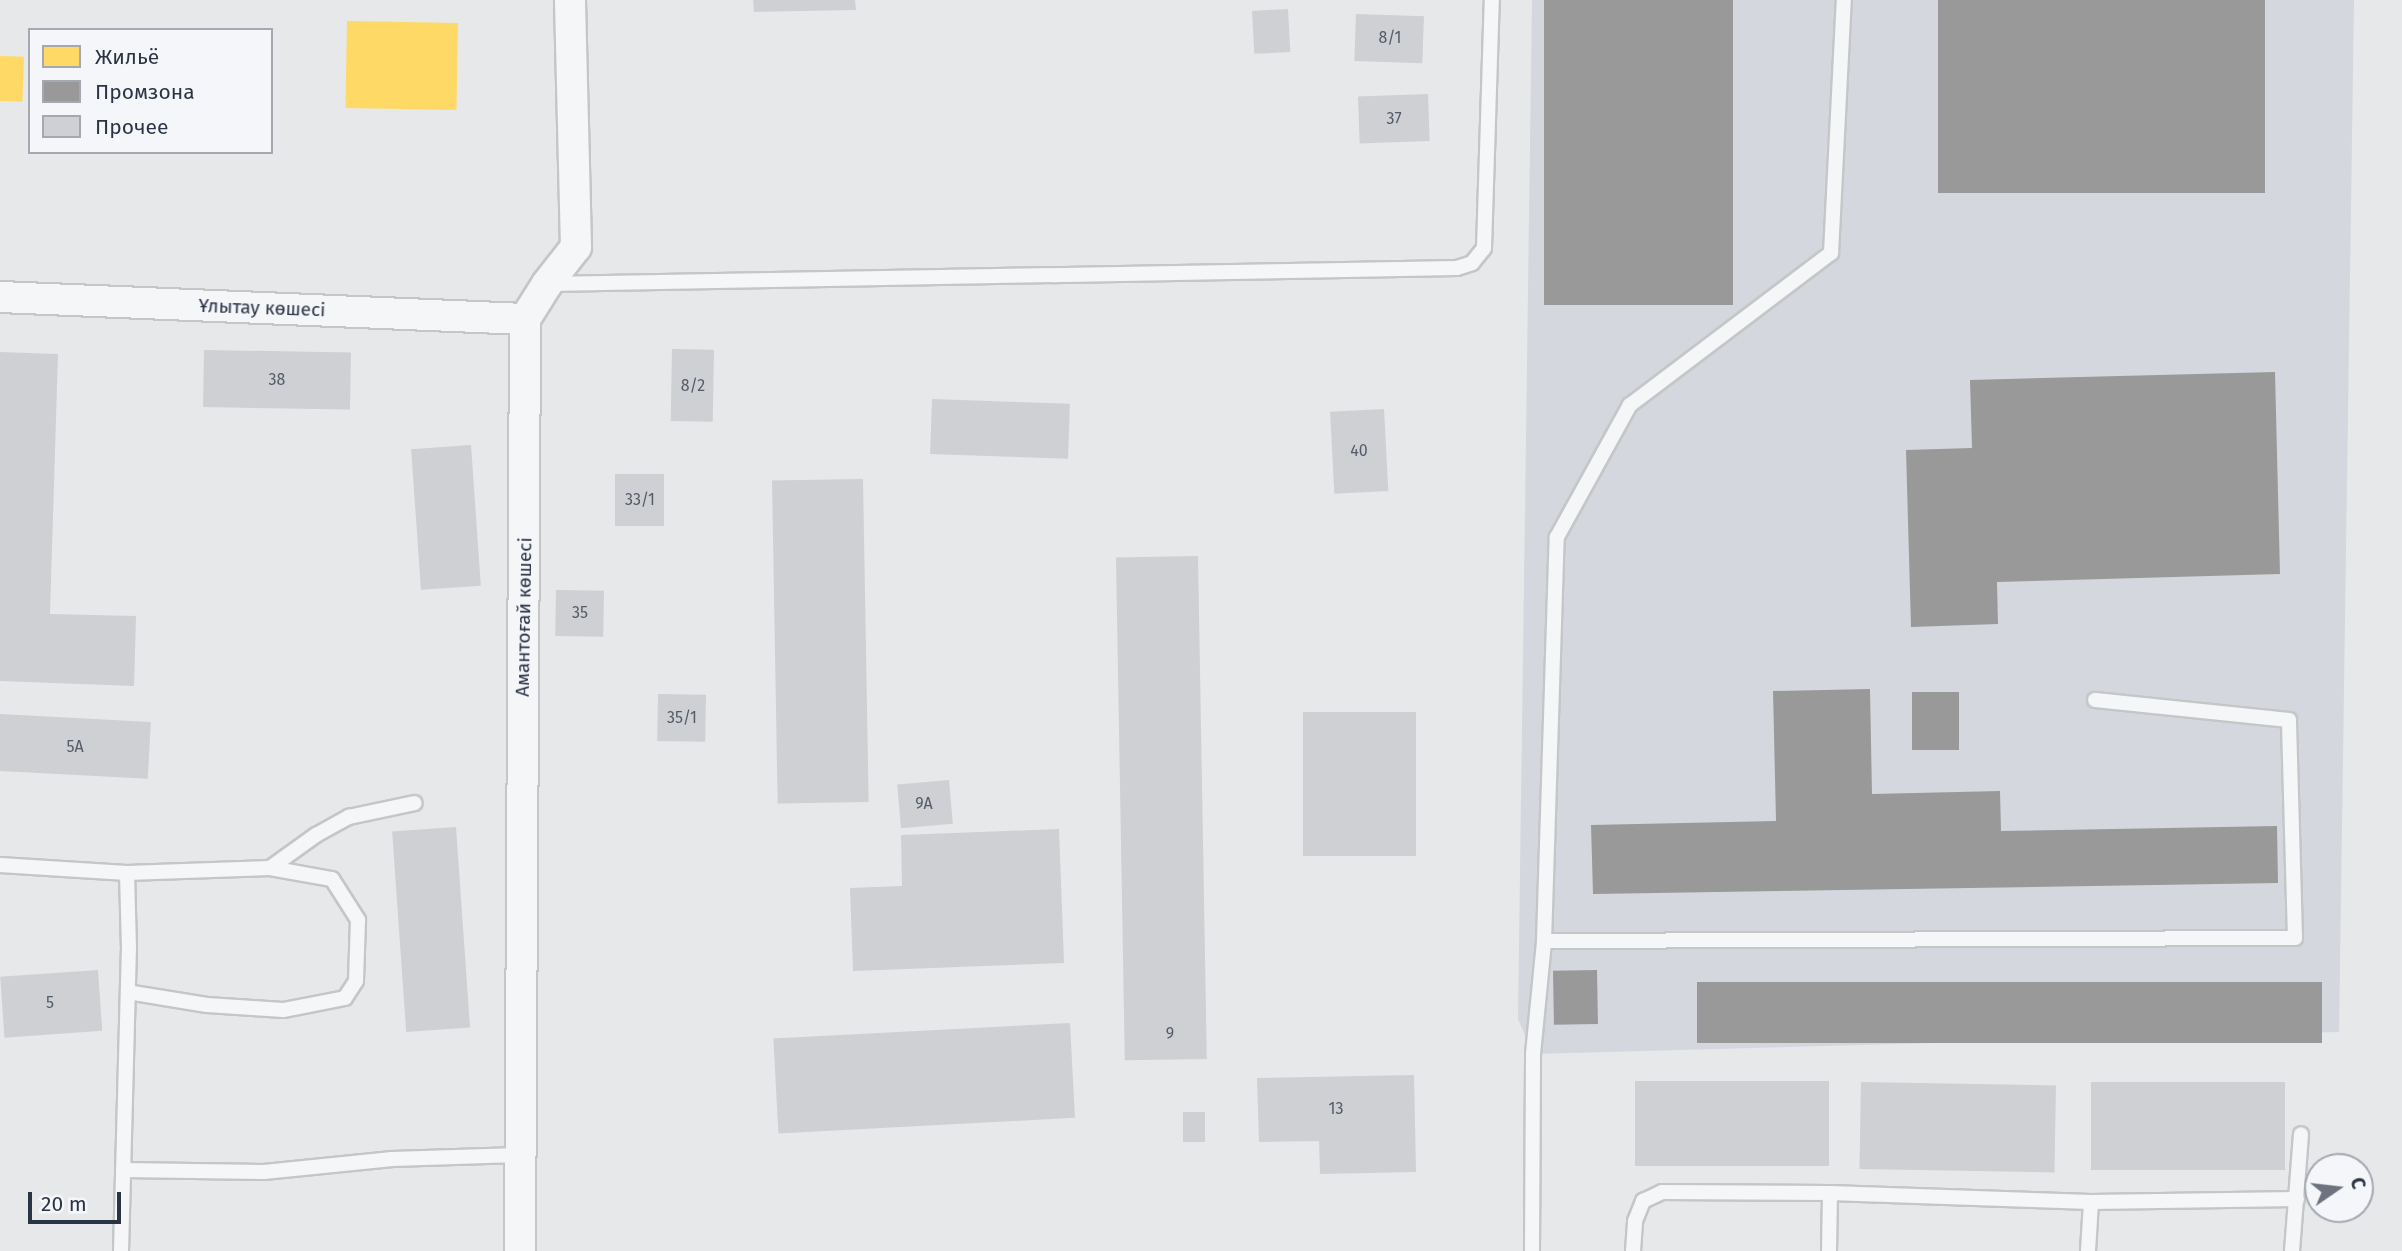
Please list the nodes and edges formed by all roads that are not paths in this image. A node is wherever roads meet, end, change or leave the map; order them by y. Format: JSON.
{"nodes":[{"id":1,"x":570,"y":0,"type":"edge"},
{"id":2,"x":1492,"y":0,"type":"edge"},
{"id":3,"x":1844,"y":0,"type":"edge"},
{"id":4,"x":547,"y":284,"type":"junction"},
{"id":5,"x":0,"y":297,"type":"edge"},
{"id":6,"x":525,"y":319,"type":"junction"},
{"id":7,"x":2095,"y":700,"type":"dead end"},
{"id":8,"x":415,"y":803,"type":"dead end"},
{"id":9,"x":0,"y":865,"type":"edge"},
{"id":10,"x":270,"y":868,"type":"junction"},
{"id":11,"x":127,"y":873,"type":"junction"},
{"id":12,"x":1544,"y":941,"type":"junction"},
{"id":13,"x":128,"y":992,"type":"junction"},
{"id":14,"x":2301,"y":1134,"type":"dead end"},
{"id":15,"x":519,"y":1154,"type":"junction"},
{"id":16,"x":123,"y":1170,"type":"junction"},
{"id":17,"x":1830,"y":1193,"type":"junction"},
{"id":18,"x":2297,"y":1199,"type":"junction"},
{"id":19,"x":2091,"y":1202,"type":"junction"},
{"id":20,"x":121,"y":1251,"type":"edge"},
{"id":21,"x":520,"y":1251,"type":"edge"},
{"id":22,"x":1532,"y":1251,"type":"edge"},
{"id":23,"x":1633,"y":1251,"type":"edge"},
{"id":24,"x":1829,"y":1251,"type":"edge"},
{"id":25,"x":2088,"y":1251,"type":"edge"},
{"id":26,"x":2292,"y":1251,"type":"edge"}],
"edges":[{"from":1,"to":4,"type":"street"},
{"from":2,"to":4,"type":"lane"},
{"from":3,"to":12,"type":"lane"},
{"from":4,"to":6,"type":"street"},
{"from":5,"to":6,"type":"street","name":"Ұлытау көшесі"},
{"from":6,"to":15,"type":"street","name":"Амантоғай көшесі"},
{"from":7,"to":12,"type":"lane"},
{"from":8,"to":10,"type":"lane"},
{"from":9,"to":11,"type":"lane"},
{"from":10,"to":11,"type":"lane"},
{"from":10,"to":13,"type":"lane"},
{"from":11,"to":13,"type":"lane"},
{"from":12,"to":22,"type":"lane"},
{"from":13,"to":16,"type":"lane"},
{"from":14,"to":18,"type":"lane"},
{"from":15,"to":16,"type":"lane"},
{"from":15,"to":21,"type":"street","name":"Амантоғай көшесі"},
{"from":16,"to":20,"type":"lane"},
{"from":17,"to":19,"type":"lane"},
{"from":17,"to":23,"type":"lane"},
{"from":17,"to":24,"type":"lane"},
{"from":18,"to":19,"type":"lane"},
{"from":18,"to":26,"type":"lane"},
{"from":19,"to":25,"type":"lane"}]}
